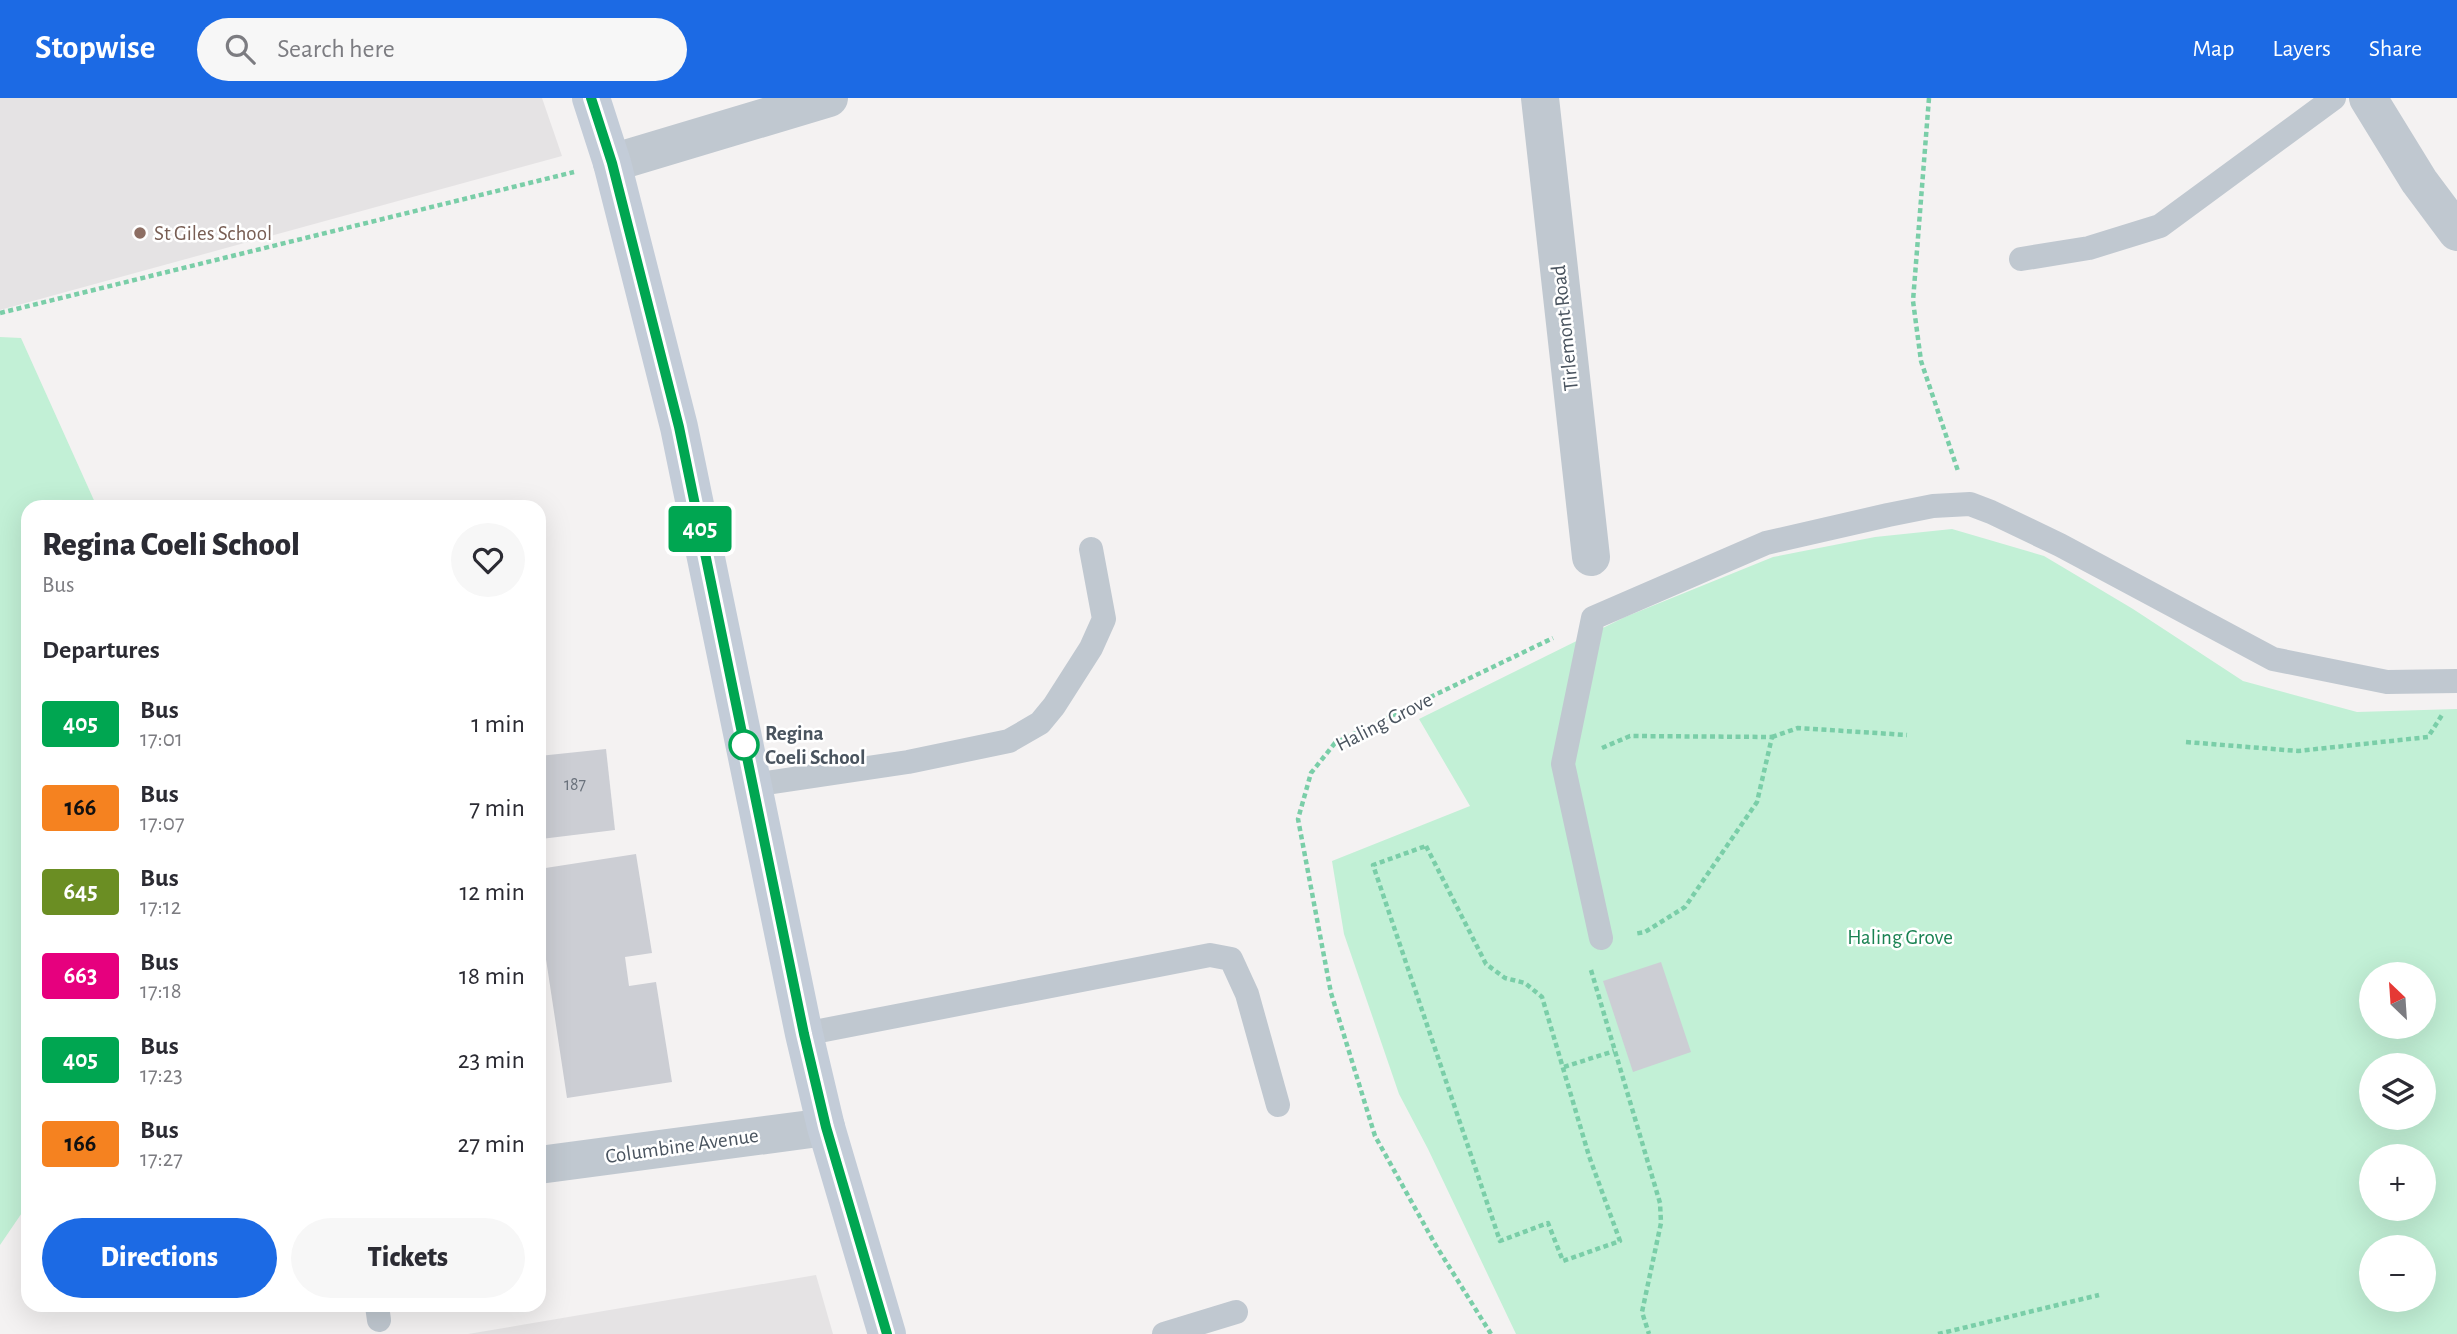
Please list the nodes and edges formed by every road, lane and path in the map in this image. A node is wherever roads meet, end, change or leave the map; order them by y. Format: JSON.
{"nodes":[{"id":1,"x":591,"y":98,"type":"edge"},
{"id":2,"x":829,"y":98,"type":"edge"},
{"id":3,"x":1540,"y":98,"type":"edge"},
{"id":4,"x":1929,"y":98,"type":"edge"},
{"id":5,"x":2334,"y":98,"type":"edge"},
{"id":6,"x":2368,"y":98,"type":"edge"},
{"id":7,"x":612,"y":163,"type":"junction"},
{"id":8,"x":2457,"y":232,"type":"edge"},
{"id":9,"x":2021,"y":259,"type":"dead end"},
{"id":10,"x":0,"y":313,"type":"edge"},
{"id":11,"x":1970,"y":504,"type":"junction"},
{"id":12,"x":1091,"y":549,"type":"dead end"},
{"id":13,"x":1591,"y":557,"type":"dead end"},
{"id":14,"x":1593,"y":618,"type":"junction"},
{"id":15,"x":2457,"y":681,"type":"edge"},
{"id":16,"x":2446,"y":709,"type":"dead end"},
{"id":17,"x":1907,"y":736,"type":"dead end"},
{"id":18,"x":1772,"y":737,"type":"junction"},
{"id":19,"x":2186,"y":742,"type":"dead end"},
{"id":20,"x":1563,"y":764,"type":"junction"},
{"id":21,"x":752,"y":785,"type":"junction"},
{"id":22,"x":1601,"y":938,"type":"junction"},
{"id":23,"x":804,"y":1034,"type":"junction"},
{"id":24,"x":1614,"y":1051,"type":"junction"},
{"id":25,"x":1564,"y":1068,"type":"junction"},
{"id":26,"x":1278,"y":1105,"type":"dead end"},
{"id":27,"x":826,"y":1127,"type":"junction"},
{"id":28,"x":546,"y":1164,"type":"edge"},
{"id":29,"x":2099,"y":1295,"type":"dead end"},
{"id":30,"x":1236,"y":1312,"type":"dead end"},
{"id":31,"x":887,"y":1334,"type":"edge"},
{"id":32,"x":1164,"y":1334,"type":"edge"},
{"id":33,"x":1491,"y":1334,"type":"edge"},
{"id":34,"x":1650,"y":1334,"type":"edge"},
{"id":35,"x":1938,"y":1334,"type":"edge"}],
"edges":[{"from":1,"to":7,"type":"street"},
{"from":2,"to":7,"type":"street"},
{"from":3,"to":13,"type":"street","name":"Tirlemont Road"},
{"from":4,"to":11,"type":"path"},
{"from":5,"to":9,"type":"lane"},
{"from":6,"to":8,"type":"street"},
{"from":7,"to":10,"type":"path"},
{"from":7,"to":21,"type":"street"},
{"from":11,"to":14,"type":"lane"},
{"from":11,"to":15,"type":"lane"},
{"from":12,"to":21,"type":"lane"},
{"from":14,"to":20,"type":"lane"},
{"from":14,"to":33,"type":"path","name":"Haling Grove"},
{"from":16,"to":19,"type":"path"},
{"from":17,"to":18,"type":"path"},
{"from":18,"to":20,"type":"path"},
{"from":18,"to":22,"type":"path"},
{"from":20,"to":22,"type":"lane"},
{"from":21,"to":23,"type":"street"},
{"from":22,"to":24,"type":"path"},
{"from":23,"to":26,"type":"lane"},
{"from":23,"to":27,"type":"street"},
{"from":24,"to":25,"type":"path"},
{"from":24,"to":34,"type":"path"},
{"from":25,"to":25,"type":"path"},
{"from":27,"to":28,"type":"street","name":"Columbine Avenue"},
{"from":27,"to":31,"type":"street"},
{"from":29,"to":35,"type":"path"},
{"from":30,"to":32,"type":"lane"}]}
